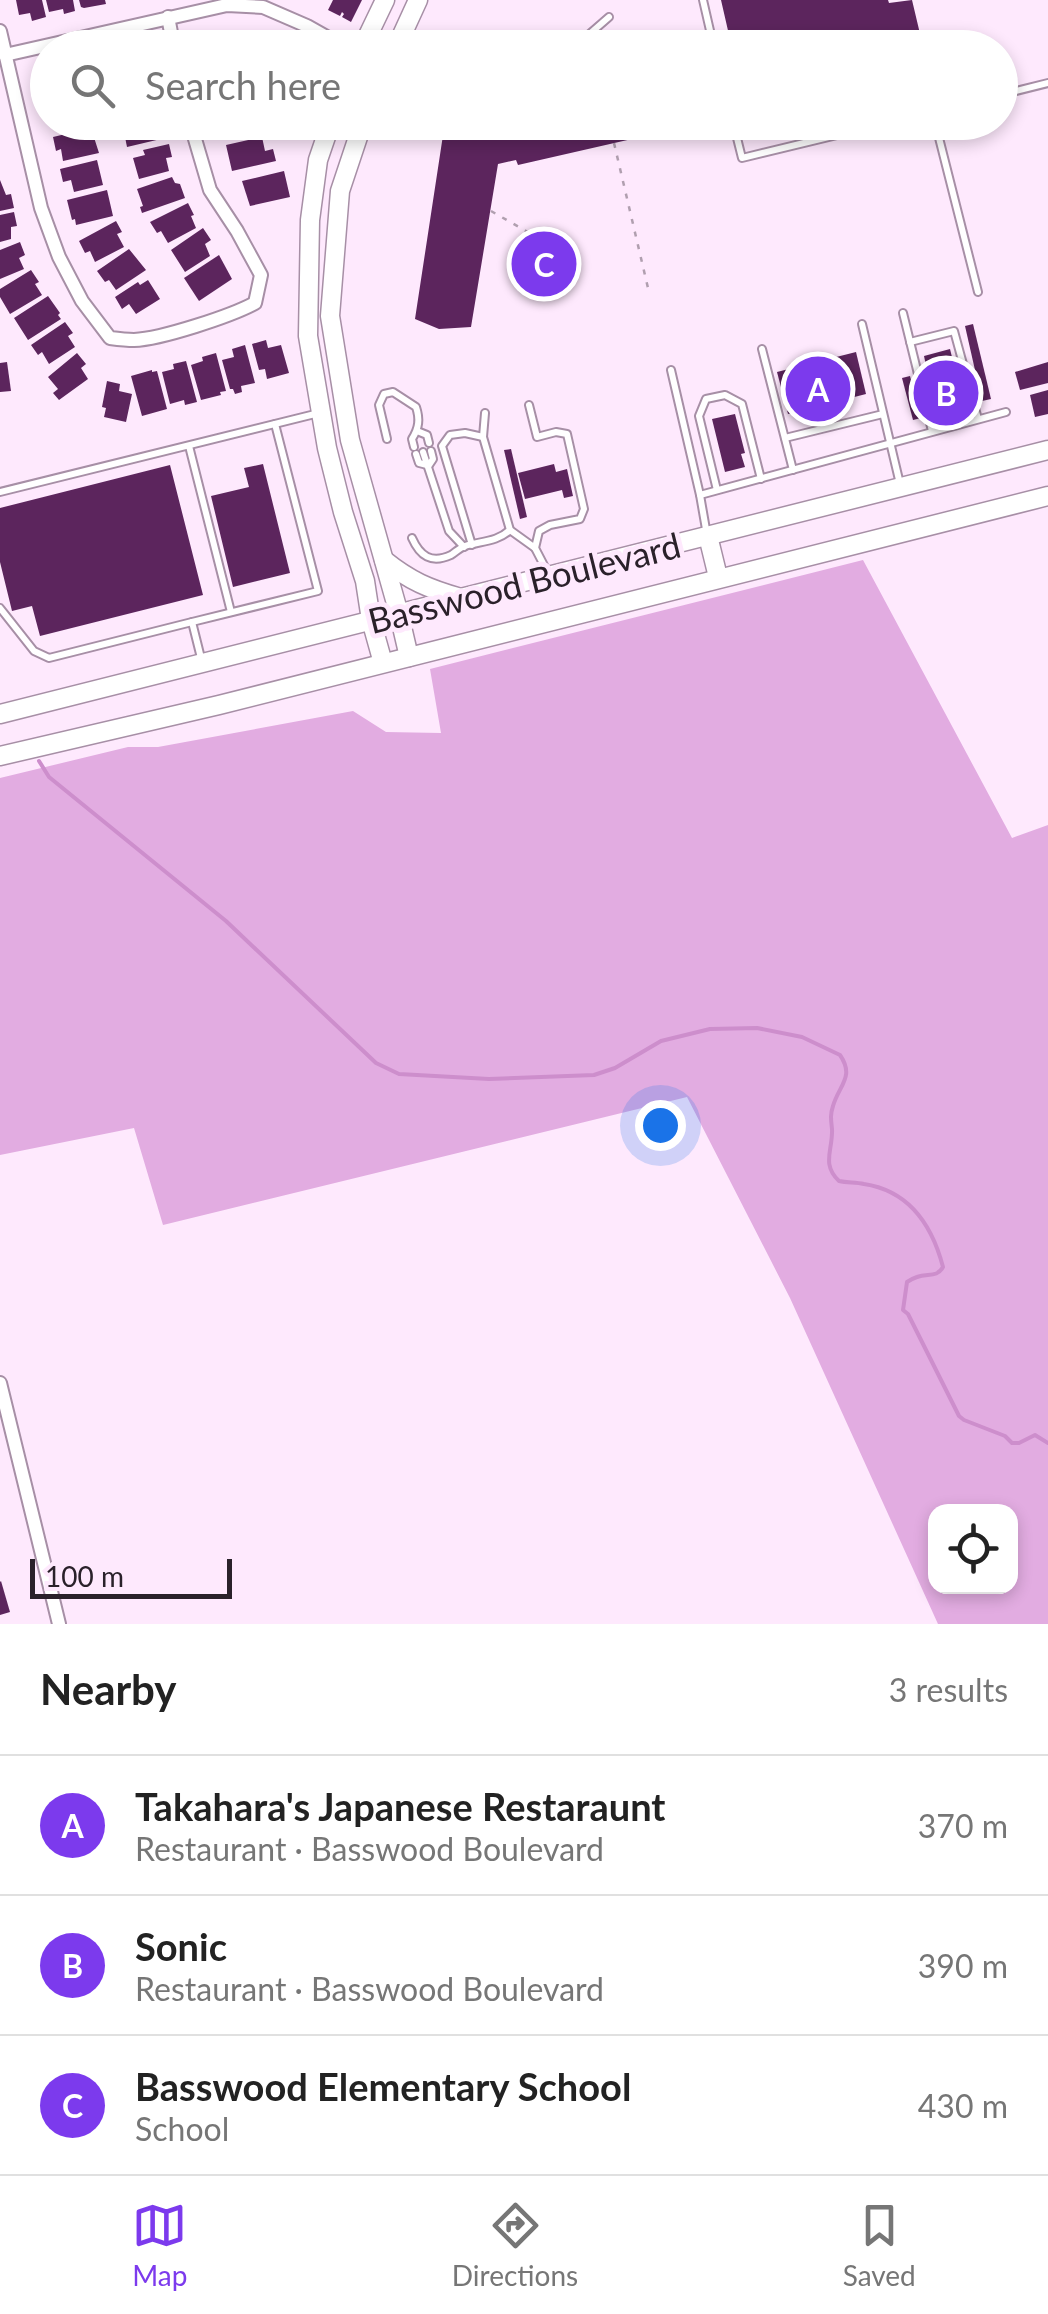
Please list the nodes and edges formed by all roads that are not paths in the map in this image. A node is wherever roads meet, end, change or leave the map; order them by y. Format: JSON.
{"nodes":[{"id":1,"x":384,"y":0,"type":"edge"},
{"id":2,"x":418,"y":0,"type":"edge"},
{"id":3,"x":702,"y":0,"type":"edge"},
{"id":4,"x":168,"y":17,"type":"junction"},
{"id":5,"x":609,"y":17,"type":"dead end"},
{"id":6,"x":112,"y":30,"type":"edge"},
{"id":7,"x":171,"y":30,"type":"edge"},
{"id":8,"x":314,"y":30,"type":"edge"},
{"id":9,"x":370,"y":30,"type":"edge"},
{"id":10,"x":404,"y":30,"type":"edge"},
{"id":11,"x":594,"y":30,"type":"edge"},
{"id":12,"x":710,"y":30,"type":"edge"},
{"id":13,"x":0,"y":31,"type":"edge"},
{"id":14,"x":30,"y":49,"type":"edge"},
{"id":15,"x":5,"y":55,"type":"junction"},
{"id":16,"x":1048,"y":83,"type":"edge"},
{"id":17,"x":1018,"y":90,"type":"edge"},
{"id":18,"x":195,"y":140,"type":"edge"},
{"id":19,"x":325,"y":140,"type":"edge"},
{"id":20,"x":357,"y":140,"type":"edge"},
{"id":21,"x":738,"y":140,"type":"edge"},
{"id":22,"x":816,"y":140,"type":"edge"},
{"id":23,"x":939,"y":140,"type":"edge"},
{"id":24,"x":978,"y":292,"type":"dead end"},
{"id":25,"x":903,"y":313,"type":"dead end"},
{"id":26,"x":862,"y":324,"type":"dead end"},
{"id":27,"x":910,"y":342,"type":"junction"},
{"id":28,"x":762,"y":348,"type":"dead end"},
{"id":29,"x":670,"y":370,"type":"dead end"},
{"id":30,"x":529,"y":405,"type":"dead end"},
{"id":31,"x":1006,"y":412,"type":"dead end"},
{"id":32,"x":321,"y":413,"type":"junction"},
{"id":33,"x":484,"y":413,"type":"dead end"},
{"id":34,"x":883,"y":414,"type":"junction"},
{"id":35,"x":978,"y":420,"type":"junction"},
{"id":36,"x":275,"y":424,"type":"junction"},
{"id":37,"x":417,"y":431,"type":"junction"},
{"id":38,"x":932,"y":431,"type":"junction"},
{"id":39,"x":483,"y":437,"type":"junction"},
{"id":40,"x":785,"y":438,"type":"junction"},
{"id":41,"x":387,"y":439,"type":"dead end"},
{"id":42,"x":890,"y":444,"type":"junction"},
{"id":43,"x":189,"y":446,"type":"junction"},
{"id":44,"x":423,"y":449,"type":"junction"},
{"id":45,"x":1048,"y":450,"type":"edge"},
{"id":46,"x":794,"y":470,"type":"junction"},
{"id":47,"x":761,"y":479,"type":"junction"},
{"id":48,"x":901,"y":487,"type":"junction"},
{"id":49,"x":717,"y":490,"type":"junction"},
{"id":50,"x":0,"y":492,"type":"edge"},
{"id":51,"x":700,"y":495,"type":"junction"},
{"id":52,"x":1048,"y":496,"type":"edge"},
{"id":53,"x":510,"y":530,"type":"junction"},
{"id":54,"x":708,"y":536,"type":"junction"},
{"id":55,"x":412,"y":538,"type":"dead end"},
{"id":56,"x":468,"y":546,"type":"junction"},
{"id":57,"x":536,"y":548,"type":"junction"},
{"id":58,"x":384,"y":560,"type":"junction"},
{"id":59,"x":550,"y":576,"type":"junction"},
{"id":60,"x":718,"y":577,"type":"junction"},
{"id":61,"x":462,"y":598,"type":"junction"},
{"id":62,"x":0,"y":608,"type":"edge"},
{"id":63,"x":232,"y":612,"type":"junction"},
{"id":64,"x":399,"y":614,"type":"junction"},
{"id":65,"x":371,"y":620,"type":"junction"},
{"id":66,"x":192,"y":622,"type":"junction"},
{"id":67,"x":409,"y":657,"type":"junction"},
{"id":68,"x":202,"y":663,"type":"junction"},
{"id":69,"x":382,"y":663,"type":"junction"},
{"id":70,"x":0,"y":714,"type":"edge"},
{"id":71,"x":0,"y":756,"type":"edge"},
{"id":72,"x":0,"y":1383,"type":"edge"},
{"id":73,"x":60,"y":1624,"type":"edge"}],
"edges":[{"from":1,"to":9,"type":"main road"},
{"from":2,"to":10,"type":"main road"},
{"from":3,"to":12,"type":"lane"},
{"from":4,"to":6,"type":"street"},
{"from":4,"to":7,"type":"street"},
{"from":4,"to":8,"type":"street"},
{"from":5,"to":11,"type":"lane"},
{"from":13,"to":15,"type":"street"},
{"from":14,"to":15,"type":"street"},
{"from":15,"to":18,"type":"street"},
{"from":16,"to":17,"type":"lane"},
{"from":19,"to":32,"type":"main road"},
{"from":20,"to":58,"type":"main road"},
{"from":21,"to":22,"type":"lane"},
{"from":23,"to":24,"type":"lane"},
{"from":25,"to":27,"type":"lane"},
{"from":26,"to":34,"type":"lane"},
{"from":27,"to":35,"type":"lane"},
{"from":27,"to":38,"type":"lane"},
{"from":28,"to":40,"type":"lane"},
{"from":29,"to":51,"type":"lane"},
{"from":30,"to":57,"type":"lane"},
{"from":31,"to":35,"type":"lane"},
{"from":32,"to":36,"type":"lane"},
{"from":32,"to":65,"type":"main road"},
{"from":33,"to":39,"type":"lane"},
{"from":34,"to":40,"type":"lane"},
{"from":34,"to":42,"type":"lane"},
{"from":35,"to":38,"type":"lane"},
{"from":36,"to":43,"type":"lane"},
{"from":36,"to":63,"type":"lane"},
{"from":37,"to":41,"type":"lane"},
{"from":37,"to":44,"type":"lane"},
{"from":37,"to":44,"type":"lane"},
{"from":38,"to":42,"type":"lane"},
{"from":39,"to":53,"type":"lane"},
{"from":39,"to":56,"type":"lane"},
{"from":40,"to":46,"type":"lane"},
{"from":42,"to":46,"type":"lane"},
{"from":42,"to":48,"type":"lane"},
{"from":43,"to":50,"type":"lane"},
{"from":43,"to":63,"type":"lane"},
{"from":44,"to":56,"type":"lane"},
{"from":45,"to":48,"type":"main road","name":"Basswood Boulevard"},
{"from":46,"to":47,"type":"lane"},
{"from":47,"to":49,"type":"lane"},
{"from":47,"to":49,"type":"lane"},
{"from":48,"to":54,"type":"main road","name":"Basswood Boulevard"},
{"from":49,"to":51,"type":"lane"},
{"from":51,"to":54,"type":"lane"},
{"from":52,"to":60,"type":"main road","name":"Basswood Boulevard"},
{"from":53,"to":56,"type":"lane"},
{"from":53,"to":57,"type":"lane"},
{"from":54,"to":59,"type":"main road","name":"Basswood Boulevard"},
{"from":54,"to":60,"type":"main road"},
{"from":55,"to":56,"type":"lane"},
{"from":57,"to":59,"type":"lane"},
{"from":58,"to":61,"type":"main road"},
{"from":58,"to":64,"type":"main road"},
{"from":59,"to":61,"type":"main road","name":"Basswood Boulevard"},
{"from":60,"to":67,"type":"main road","name":"Basswood Boulevard"},
{"from":61,"to":64,"type":"main road","name":"Basswood Boulevard"},
{"from":62,"to":66,"type":"lane"},
{"from":63,"to":66,"type":"lane"},
{"from":64,"to":65,"type":"main road","name":"Basswood Boulevard"},
{"from":64,"to":67,"type":"main road"},
{"from":65,"to":68,"type":"main road","name":"Basswood Boulevard"},
{"from":65,"to":69,"type":"main road"},
{"from":66,"to":68,"type":"lane"},
{"from":67,"to":69,"type":"main road","name":"Basswood Boulevard"},
{"from":68,"to":70,"type":"main road","name":"Basswood Boulevard"},
{"from":69,"to":71,"type":"main road","name":"Basswood Boulevard"},
{"from":72,"to":73,"type":"street"}]}
